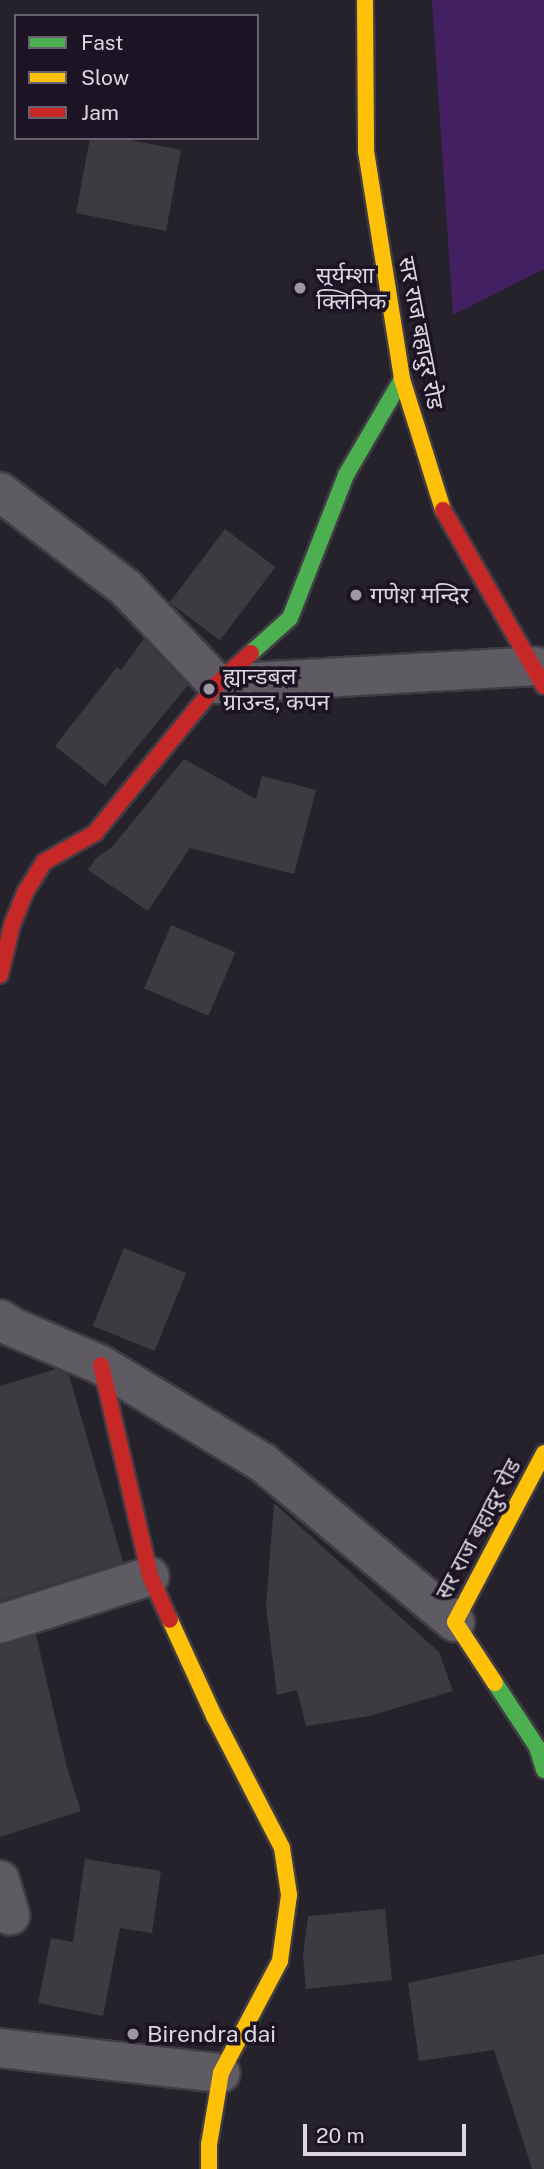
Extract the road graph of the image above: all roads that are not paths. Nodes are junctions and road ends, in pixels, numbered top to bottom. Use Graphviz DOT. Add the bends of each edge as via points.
graph roads {
  1 [pos="365,0"];
  2 [pos="402,379"];
  3 [pos="0,492"];
  4 [pos="540,676"];
  5 [pos="217,684"];
  6 [pos="0,975"];
  7 [pos="0,1319"];
  8 [pos="101,1365"];
  9 [pos="544,1453"];
  10 [pos="150,1576"];
  11 [pos="455,1622"];
  12 [pos="0,1624"];
  13 [pos="544,1770"];
  14 [pos="0,1880"];
  15 [pos="10,1916"];
  16 [pos="0,2048"];
  17 [pos="221,2073"];
  18 [pos="209,2169"];
  1 -- 2 [label="street, सर राज बहादुर रोड" via="366,151"];
  2 -- 4 [label="street, सर राज बहादुर रोड" via="438,500"];
  2 -- 5 [label="street" via="346,475 290,618"];
  3 -- 5 [label="street" via="126,588"];
  4 -- 5 [label="street"];
  5 -- 6 [label="street" via="112,816 95,833 44,862 12,925"];
  7 -- 8 [label="street"];
  8 -- 10 [label="street"];
  8 -- 11 [label="street" via="262,1462"];
  9 -- 11 [label="street, सर राज बहादुर रोड"];
  10 -- 12 [label="street"];
  10 -- 17 [label="street" via="214,1716 282,1848 289,1895 280,1961"];
  11 -- 13 [label="street, सर राज बहादुर रोड" via="537,1746"];
  14 -- 15 [label="street"];
  16 -- 17 [label="street"];
  17 -- 18 [label="street"];
}
